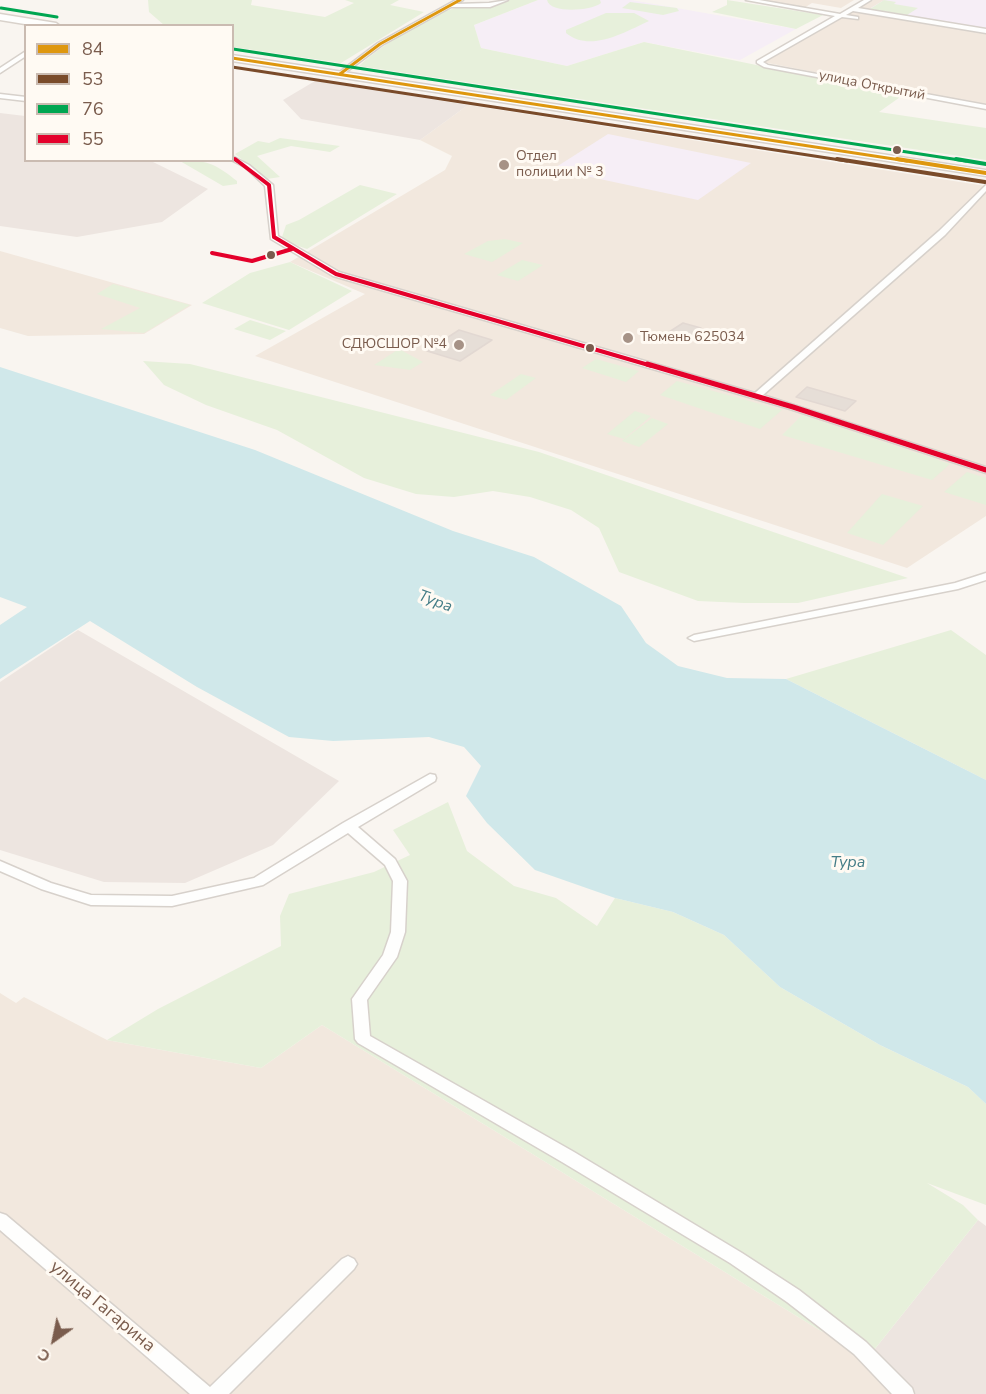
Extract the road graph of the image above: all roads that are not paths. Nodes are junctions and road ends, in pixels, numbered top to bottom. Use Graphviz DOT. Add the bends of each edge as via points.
graph roads {
  1 [pos="505,0"];
  2 [pos="749,0"];
  3 [pos="868,0"];
  4 [pos="457,2"];
  5 [pos="854,9"];
  6 [pos="842,15"];
  7 [pos="0,17"];
  8 [pos="856,18"];
  9 [pos="0,22"];
  10 [pos="44,24"];
  11 [pos="24,26"];
  12 [pos="986,31"];
  13 [pos="234,52"];
  14 [pos="24,54"];
  15 [pos="234,58"];
  16 [pos="0,71"];
  17 [pos="343,72"];
  18 [pos="0,96"];
  19 [pos="24,99"];
  20 [pos="986,107"];
  21 [pos="234,160"];
  22 [pos="986,167"];
  23 [pos="986,173"];
  24 [pos="986,187"];
  25 [pos="756,397"];
  26 [pos="986,470"];
  27 [pos="986,576"];
  28 [pos="694,638"];
  29 [pos="430,778"];
  30 [pos="348,826"];
  31 [pos="0,866"];
  32 [pos="0,1221"];
  33 [pos="348,1264"];
  34 [pos="204,1394"];
  35 [pos="216,1394"];
  36 [pos="905,1394"];
  1 -- 4 [label="street" via="490,5"];
  2 -- 6 [label="street"];
  3 -- 5 [label="street"];
  4 -- 17 [label="street" via="380,44"];
  5 -- 6 [label="street"];
  5 -- 12 [label="street"];
  6 -- 8 [label="street"];
  6 -- 20 [label="street, улица Открытий" via="759,62"];
  7 -- 10 [label="main road"];
  9 -- 11 [label="main road"];
  13 -- 17 [label="main road"];
  14 -- 16 [label="street"];
  15 -- 17 [label="main road"];
  17 -- 22 [label="main road"];
  17 -- 23 [label="main road"];
  18 -- 19 [label="street"];
  21 -- 25 [label="street" via="268,185 274,237 345,278"];
  24 -- 25 [label="street" via="895,277"];
  25 -- 26 [label="street"];
  27 -- 28 [label="street" via="958,586"];
  29 -- 30 [label="street"];
  30 -- 31 [label="street" via="258,882 172,901 92,900"];
  30 -- 36 [label="street" via="390,862 400,881 398,932 390,957 359,999 363,1039 736,1258 860,1348"];
  32 -- 34 [label="street, улица Гагарина"];
  33 -- 35 [label="street"];
}
